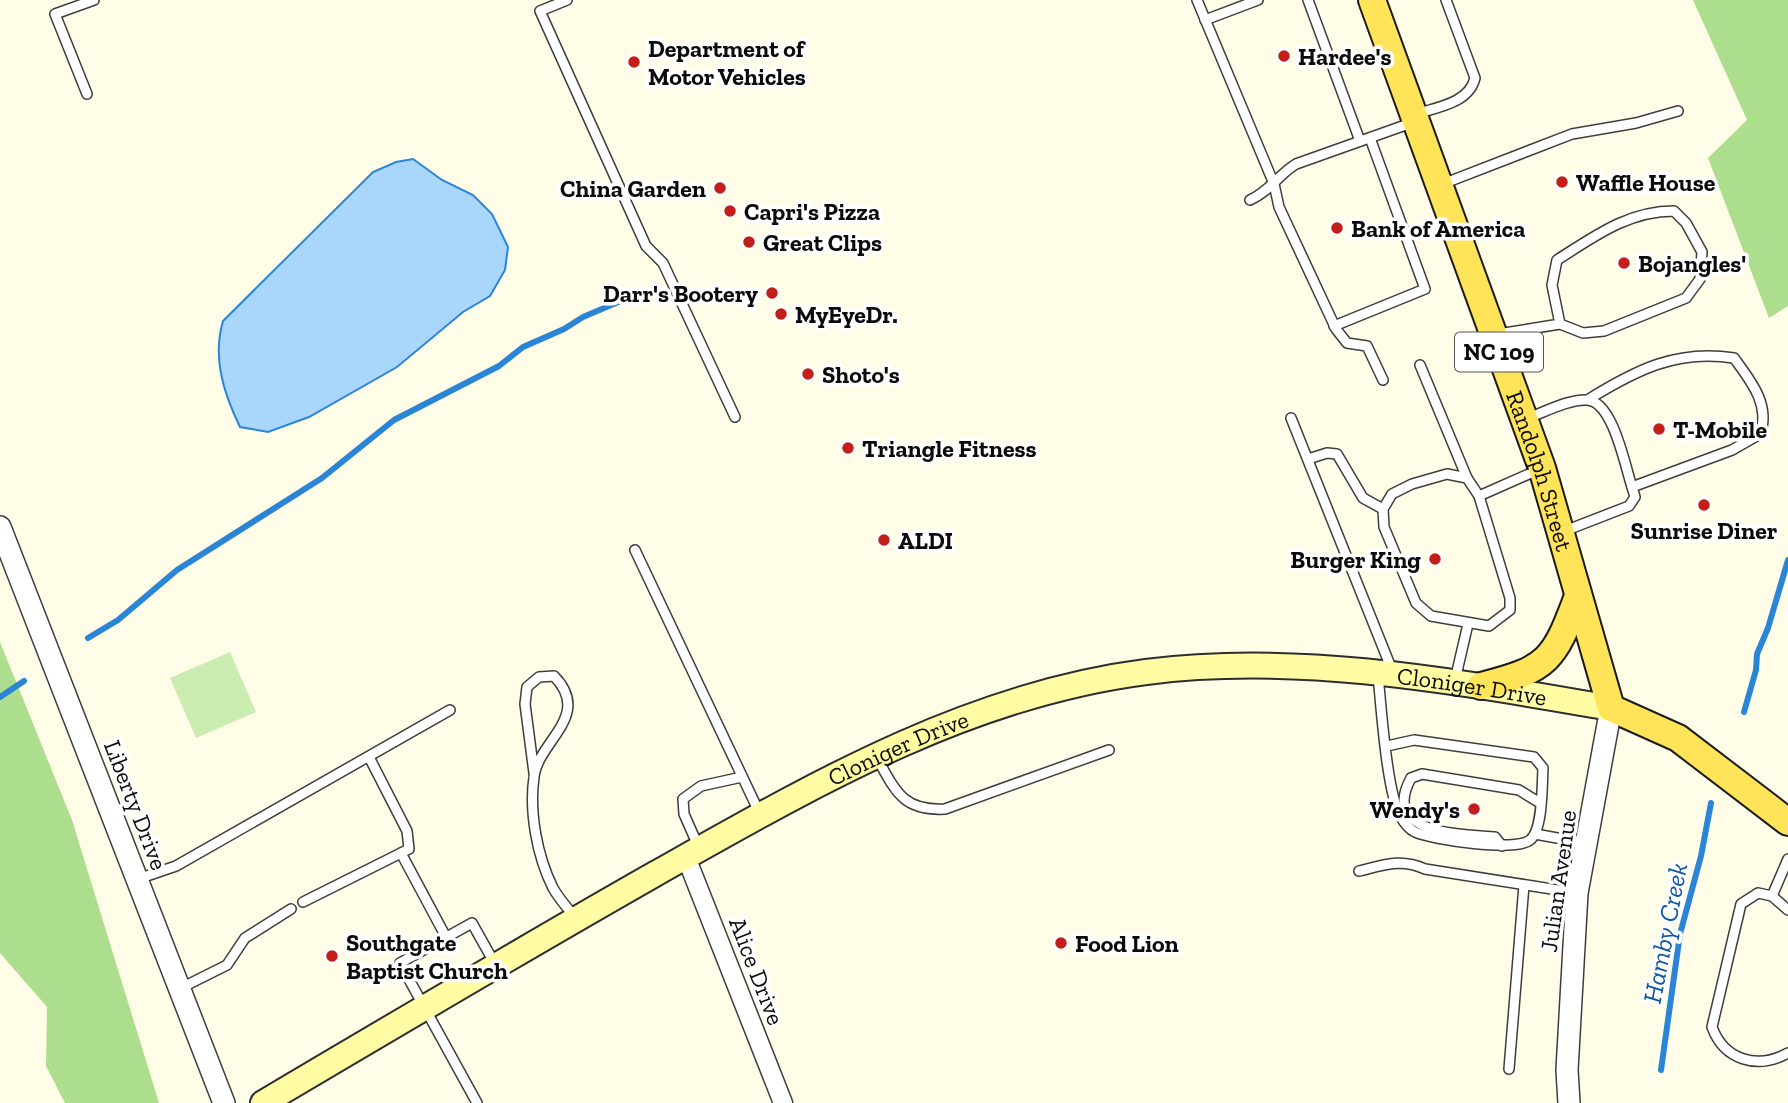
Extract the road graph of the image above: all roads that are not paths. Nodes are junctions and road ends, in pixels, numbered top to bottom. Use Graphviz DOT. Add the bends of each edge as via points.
graph roads {
  1 [pos="94,0"];
  2 [pos="567,0"];
  3 [pos="1197,0"];
  4 [pos="1258,0"];
  5 [pos="1308,0"];
  6 [pos="1372,0"];
  7 [pos="1446,0"];
  8 [pos="1205,20"];
  9 [pos="87,94"];
  10 [pos="1678,111"];
  11 [pos="1415,118"];
  12 [pos="1370,138"];
  13 [pos="1360,141"];
  14 [pos="1274,184"];
  15 [pos="1439,186"];
  16 [pos="1250,200"];
  17 [pos="1560,324"];
  18 [pos="1334,326"];
  19 [pos="1493,335"];
  20 [pos="1420,365"];
  21 [pos="1383,380"];
  22 [pos="1589,399"];
  23 [pos="735,417"];
  24 [pos="1292,418"];
  25 [pos="1524,419"];
  26 [pos="1308,459"];
  27 [pos="1542,468"];
  28 [pos="1467,478"];
  29 [pos="1632,487"];
  30 [pos="1479,496"];
  31 [pos="1383,509"];
  32 [pos="0,527"];
  33 [pos="1560,533"];
  34 [pos="635,550"];
  35 [pos="1578,596"];
  36 [pos="1468,624"];
  37 [pos="1386,674"];
  38 [pos="1455,682"];
  39 [pos="1481,686"];
  40 [pos="1611,708"];
  41 [pos="450,710"];
  42 [pos="1387,746"];
  43 [pos="1109,750"];
  44 [pos="876,755"];
  45 [pos="369,757"];
  46 [pos="534,774"];
  47 [pos="742,776"];
  48 [pos="1540,803"];
  49 [pos="761,816"];
  50 [pos="1788,822"];
  51 [pos="1535,834"];
  52 [pos="1588,844"];
  53 [pos="1502,846"];
  54 [pos="401,853"];
  55 [pos="693,853"];
  56 [pos="1788,859"];
  57 [pos="1359,871"];
  58 [pos="137,879"];
  59 [pos="1524,885"];
  60 [pos="1577,893"];
  61 [pos="1772,896"];
  62 [pos="303,902"];
  63 [pos="291,909"];
  64 [pos="1788,910"];
  65 [pos="576,919"];
  66 [pos="446,937"];
  67 [pos="496,965"];
  68 [pos="179,989"];
  69 [pos="425,1007"];
  70 [pos="1788,1053"];
  71 [pos="1509,1069"];
  72 [pos="223,1103"];
  73 [pos="263,1103"];
  74 [pos="477,1103"];
  75 [pos="783,1103"];
  76 [pos="1569,1103"];
  1 -- 9 [label="lane" via="55,14"];
  2 -- 23 [label="lane" via="540,11 646,246 663,263"];
  3 -- 8 [label="lane"];
  4 -- 8 [label="lane"];
  5 -- 13 [label="lane"];
  6 -- 11 [label="main road, Randolph Street / NC 109"];
  7 -- 11 [label="lane" via="1475,78 1473,86 1457,100"];
  8 -- 14 [label="lane"];
  10 -- 15 [label="lane" via="1572,134"];
  11 -- 12 [label="lane"];
  11 -- 15 [label="main road, Randolph Street / NC 109"];
  12 -- 13 [label="lane"];
  12 -- 18 [label="lane" via="1425,289"];
  13 -- 14 [label="lane" via="1296,164"];
  14 -- 16 [label="lane"];
  14 -- 18 [label="lane" via="1279,207"];
  15 -- 19 [label="main road, Randolph Street / NC 109"];
  17 -- 17 [label="lane" via="1583,333 1604,331 1686,298 1700,279 1702,251 1686,223 1674,211 1651,211 1614,223 1557,260 1552,285"];
  17 -- 19 [label="lane"];
  18 -- 21 [label="lane" via="1347,343 1367,346"];
  19 -- 25 [label="main road, Randolph Street / NC 109"];
  20 -- 28 [label="lane"];
  22 -- 25 [label="lane"];
  22 -- 29 [label="lane" via="1605,408"];
  22 -- 29 [label="lane" via="1633,372 1703,353 1734,358 1757,390 1764,424 1760,434 1732,450"];
  24 -- 26 [label="lane"];
  25 -- 27 [label="main road, Randolph Street / NC 109"];
  26 -- 31 [label="lane" via="1337,454 1363,498"];
  26 -- 37 [label="lane"];
  27 -- 30 [label="lane"];
  27 -- 33 [label="main road, Randolph Street / NC 109"];
  28 -- 30 [label="lane"];
  28 -- 31 [label="lane" via="1447,474 1412,484 1392,494"];
  29 -- 33 [label="lane" via="1635,496 1629,506"];
  30 -- 36 [label="lane" via="1510,610 1489,626"];
  31 -- 36 [label="lane" via="1384,527 1416,603 1431,616"];
  32 -- 58 [label="street, Liberty Drive"];
  33 -- 35 [label="main road, Randolph Street / NC 109"];
  34 -- 47 [label="lane"];
  35 -- 39 [label="main road" via="1560,645 1549,659 1512,678"];
  35 -- 40 [label="main road, Randolph Street / NC 109"];
  36 -- 38 [label="lane"];
  37 -- 38 [label="main road, Cloniger Drive"];
  37 -- 42 [label="lane"];
  37 -- 44 [label="main road, Cloniger Drive" via="1286,664 1146,672 1009,702"];
  38 -- 39 [label="main road, Cloniger Drive"];
  39 -- 40 [label="main road, Cloniger Drive"];
  40 -- 50 [label="main road" via="1678,738"];
  40 -- 52 [label="street, Julian Avenue"];
  41 -- 45 [label="lane"];
  42 -- 48 [label="lane" via="1414,740 1534,757 1543,768"];
  42 -- 53 [label="lane" via="1399,816 1412,831"];
  43 -- 44 [label="lane" via="946,809 928,810 911,806 894,788"];
  44 -- 49 [label="main road, Cloniger Drive"];
  45 -- 54 [label="lane" via="407,831 409,849"];
  45 -- 58 [label="lane" via="176,866"];
  46 -- 46 [label="lane" via="527,687 539,677 554,677 563,685 568,701 565,720"];
  46 -- 65 [label="lane" via="532,803 543,861 553,889"];
  47 -- 49 [label="lane"];
  47 -- 55 [label="lane" via="701,786 683,799"];
  48 -- 51 [label="lane"];
  48 -- 53 [label="lane" via="1519,790 1422,774 1411,778 1404,804 1417,824 1443,832 1494,837"];
  49 -- 55 [label="main road, Cloniger Drive"];
  51 -- 52 [label="lane"];
  51 -- 53 [label="lane" via="1529,842"];
  52 -- 60 [label="street, Julian Avenue"];
  54 -- 62 [label="lane"];
  54 -- 66 [label="lane"];
  55 -- 65 [label="main road, Cloniger Drive"];
  55 -- 75 [label="street, Alice Drive"];
  56 -- 61 [label="lane"];
  57 -- 59 [label="lane" via="1410,862 1425,869"];
  58 -- 68 [label="street, Liberty Drive"];
  59 -- 60 [label="lane"];
  59 -- 71 [label="lane"];
  60 -- 76 [label="street, Julian Avenue"];
  61 -- 64 [label="lane"];
  61 -- 70 [label="lane" via="1758,893 1748,897 1737,911 1712,1027 1729,1054 1763,1062"];
  63 -- 68 [label="lane" via="245,938 227,965"];
  65 -- 67 [label="main road, Cloniger Drive"];
  66 -- 67 [label="lane" via="472,923"];
  66 -- 69 [label="lane" via="400,963"];
  67 -- 69 [label="main road, Cloniger Drive"];
  68 -- 72 [label="street, Liberty Drive"];
  69 -- 73 [label="main road, Cloniger Drive"];
  69 -- 74 [label="lane"];
}
